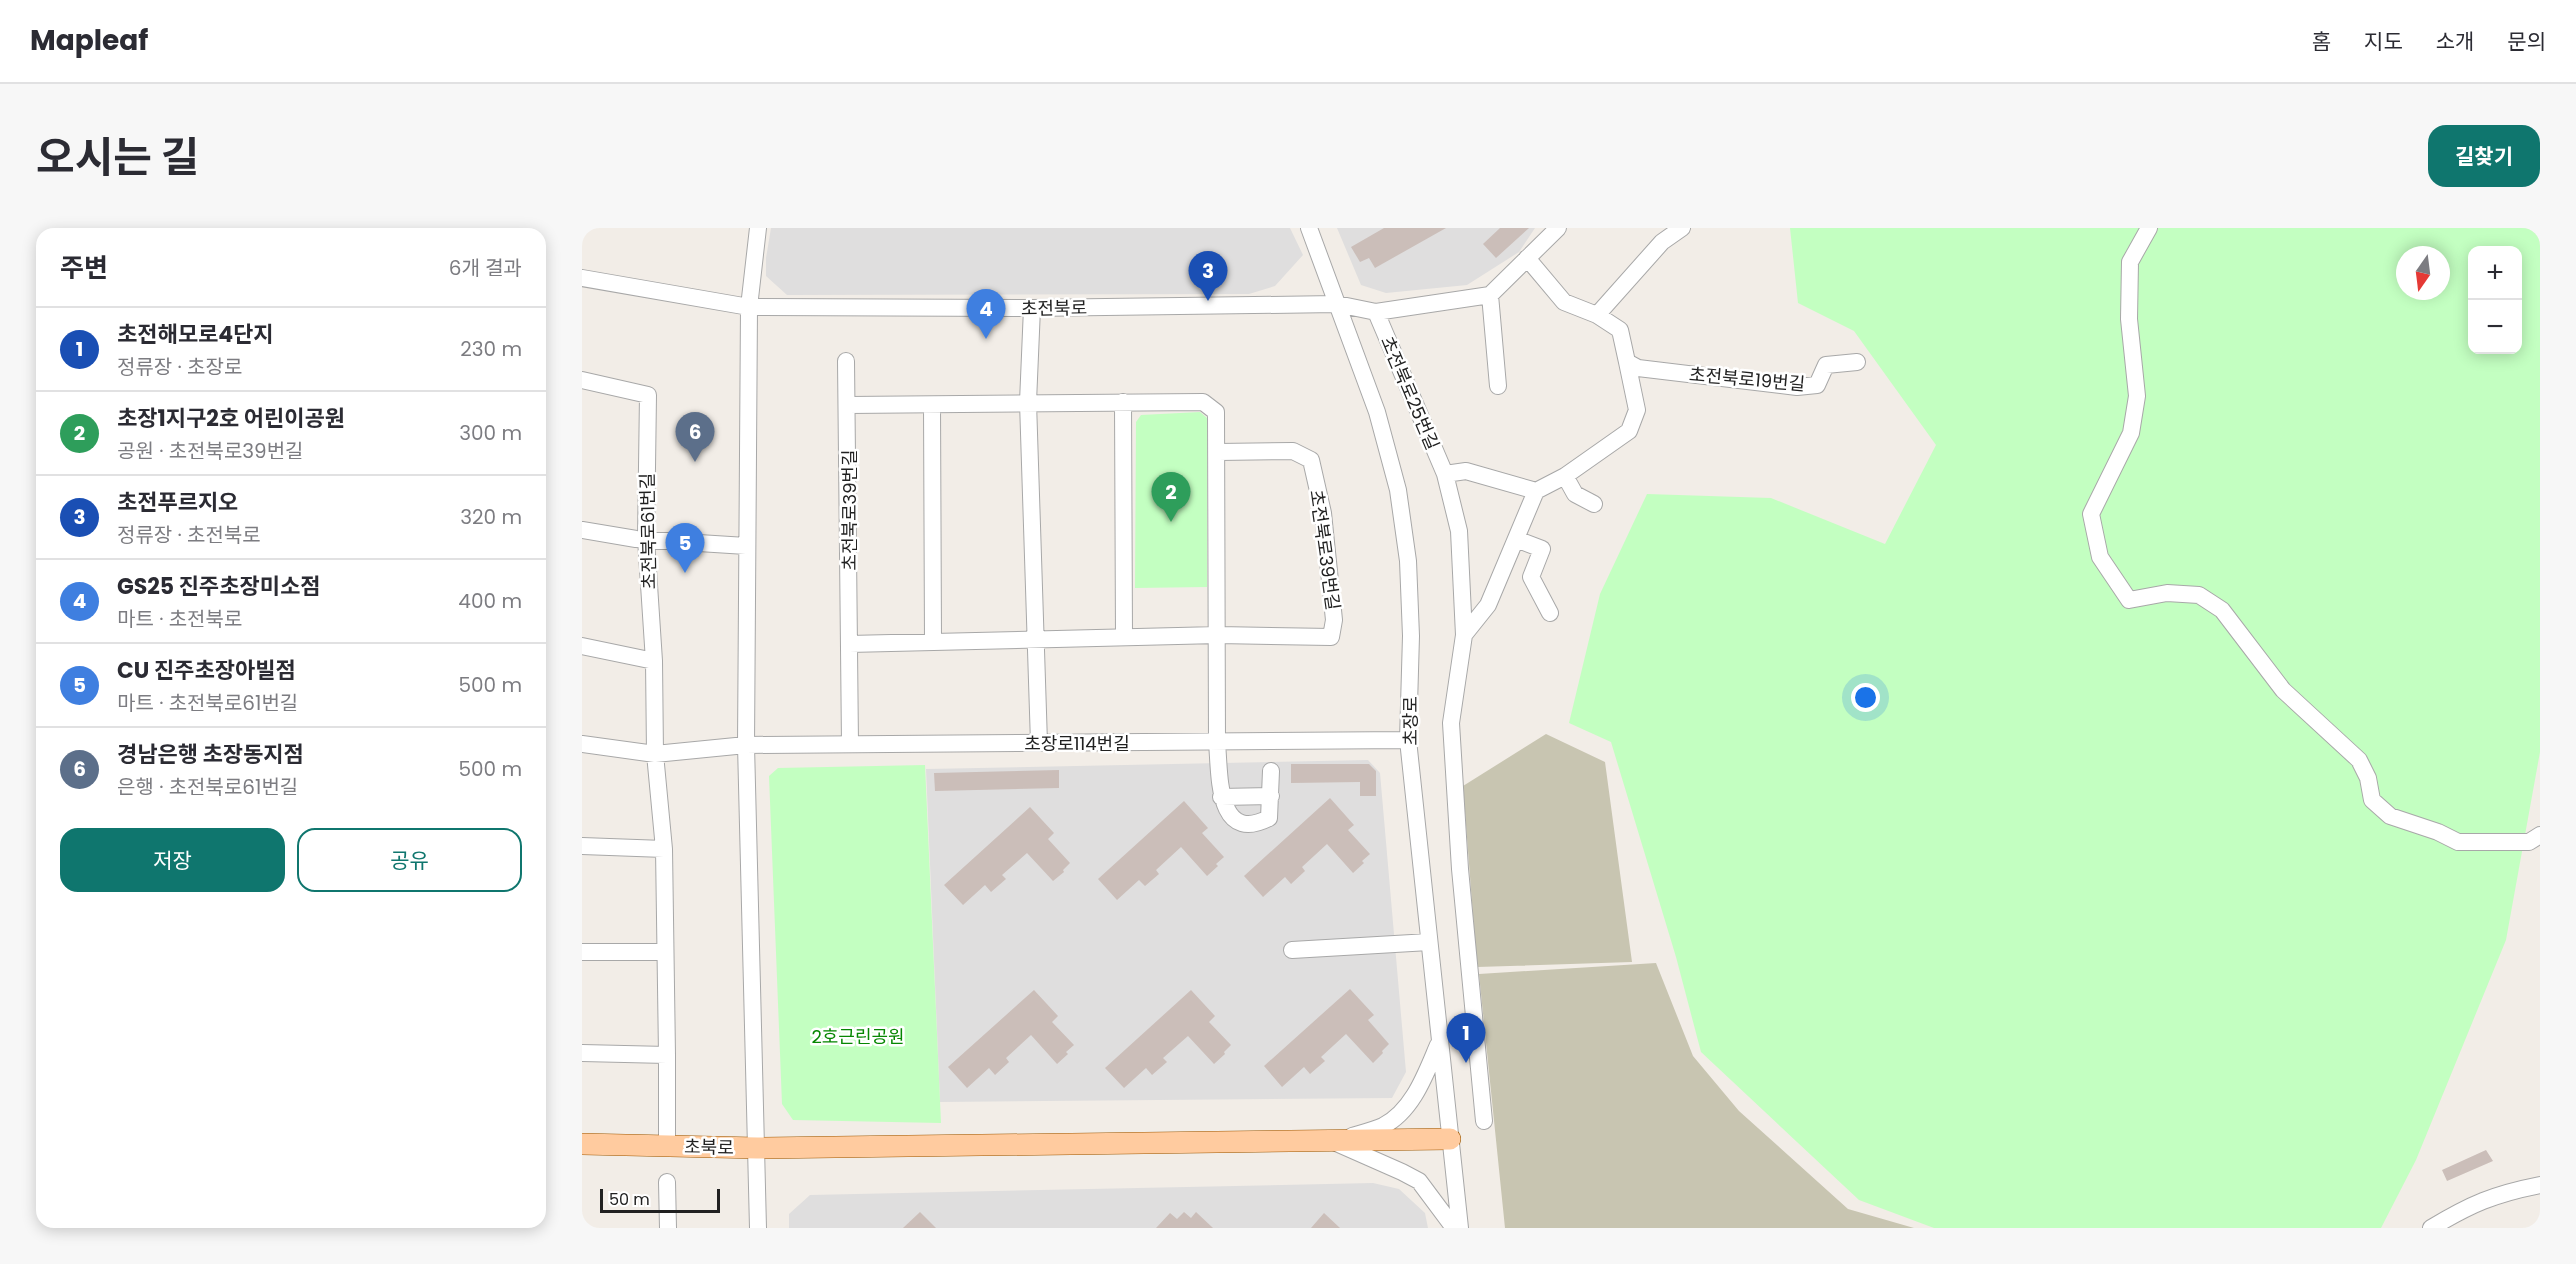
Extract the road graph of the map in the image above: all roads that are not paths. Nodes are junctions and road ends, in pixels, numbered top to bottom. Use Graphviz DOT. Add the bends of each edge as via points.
graph roads {
  1 [pos="758,228"];
  2 [pos="1309,228"];
  3 [pos="1558,228"];
  4 [pos="1682,228"];
  5 [pos="2149,228"];
  6 [pos="1660,235"];
  7 [pos="1527,258"];
  8 [pos="582,278"];
  9 [pos="1490,295"];
  10 [pos="1338,304"];
  11 [pos="749,307"];
  12 [pos="1032,308"];
  13 [pos="1376,312"];
  14 [pos="1597,315"];
  15 [pos="846,361"];
  16 [pos="1627,362"];
  17 [pos="1857,362"];
  18 [pos="582,380"];
  19 [pos="1498,386"];
  20 [pos="1028,402"];
  21 [pos="1123,402"];
  22 [pos="848,405"];
  23 [pos="932,405"];
  24 [pos="1218,452"];
  25 [pos="1445,474"];
  26 [pos="1565,476"];
  27 [pos="1536,491"];
  28 [pos="1594,504"];
  29 [pos="582,530"];
  30 [pos="646,539"];
  31 [pos="1516,539"];
  32 [pos="746,546"];
  33 [pos="1550,613"];
  34 [pos="1464,634"];
  35 [pos="1218,635"];
  36 [pos="1037,638"];
  37 [pos="1124,638"];
  38 [pos="933,640"];
  39 [pos="849,644"];
  40 [pos="582,646"];
  41 [pos="654,661"];
  42 [pos="1408,740"];
  43 [pos="1039,743"];
  44 [pos="1217,743"];
  45 [pos="582,744"];
  46 [pos="850,744"];
  47 [pos="746,745"];
  48 [pos="655,754"];
  49 [pos="1271,771"];
  50 [pos="1271,796"];
  51 [pos="1221,797"];
  52 [pos="2540,835"];
  53 [pos="582,846"];
  54 [pos="664,849"];
  55 [pos="1429,942"];
  56 [pos="1292,951"];
  57 [pos="582,952"];
  58 [pos="665,952"];
  59 [pos="1439,1044"];
  60 [pos="582,1053"];
  61 [pos="667,1055"];
  62 [pos="1484,1121"];
  63 [pos="1450,1139"];
  64 [pos="1333,1142"];
  65 [pos="582,1144"];
  66 [pos="667,1146"];
  67 [pos="757,1148"];
  68 [pos="667,1182"];
  69 [pos="2540,1185"];
  70 [pos="668,1228"];
  71 [pos="758,1228"];
  72 [pos="1454,1228"];
  73 [pos="1460,1228"];
  74 [pos="2431,1228"];
  1 -- 11 [label="street"];
  2 -- 10 [label="street, 초장로"];
  3 -- 7 [label="street"];
  4 -- 6 [label="street"];
  5 -- 52 [label="street" via="2130,262 2129,319 2137,396 2131,433 2091,514 2100,557 2129,600 2167,593 2199,595 2223,610 2283,690 2358,760 2368,778 2372,800 2390,816 2458,842 2529,842"];
  6 -- 14 [label="street"];
  7 -- 9 [label="street"];
  7 -- 14 [label="street" via="1564,302"];
  8 -- 11 [label="street, 초전북로"];
  9 -- 13 [label="street, 초전북로"];
  9 -- 19 [label="street"];
  10 -- 12 [label="street, 초전북로"];
  10 -- 13 [label="street, 초전북로"];
  10 -- 42 [label="street, 초장로" via="1377,412 1398,490 1408,561 1411,636"];
  11 -- 12 [label="street, 초전북로"];
  11 -- 32 [label="street"];
  12 -- 20 [label="street"];
  13 -- 25 [label="street, 초전북로25번길"];
  14 -- 16 [label="street" via="1620,330"];
  15 -- 22 [label="street, 초전북로39번길"];
  16 -- 17 [label="street, 초전북로19번길" via="1638,368 1797,387 1817,385 1826,365"];
  16 -- 26 [label="street" via="1637,410 1629,431"];
  18 -- 30 [label="street, 초전북로61번길" via="648,394"];
  20 -- 21 [label="street"];
  20 -- 23 [label="street"];
  20 -- 36 [label="street"];
  21 -- 24 [label="street" via="1203,402 1216,412"];
  21 -- 37 [label="street"];
  22 -- 23 [label="street"];
  22 -- 39 [label="street, 초전북로39번길"];
  23 -- 38 [label="street"];
  24 -- 35 [label="street"];
  24 -- 35 [label="street, 초전북로39번길" via="1293,451 1311,460 1323,513 1334,620 1331,637"];
  25 -- 27 [label="street" via="1466,471"];
  25 -- 34 [label="street, 초전북로25번길" via="1459,531"];
  26 -- 27 [label="street"];
  26 -- 28 [label="street" via="1575,494"];
  27 -- 31 [label="street"];
  29 -- 30 [label="street"];
  30 -- 32 [label="street"];
  30 -- 41 [label="street, 초전북로61번길"];
  31 -- 33 [label="street" via="1542,549 1531,577"];
  31 -- 34 [label="street" via="1488,605"];
  32 -- 47 [label="street"];
  34 -- 62 [label="street, 초전북로25번길" via="1451,723 1460,869"];
  35 -- 37 [label="street, 초전북로39번길"];
  35 -- 44 [label="street"];
  36 -- 37 [label="street, 초전북로39번길"];
  36 -- 38 [label="street, 초전북로39번길"];
  36 -- 43 [label="street"];
  38 -- 39 [label="street, 초전북로39번길"];
  39 -- 46 [label="street"];
  40 -- 41 [label="street"];
  41 -- 48 [label="street, 초전북로61번길"];
  42 -- 44 [label="street, 초장로114번길"];
  42 -- 55 [label="street, 초장로"];
  43 -- 44 [label="street, 초장로114번길"];
  43 -- 46 [label="street, 초장로114번길"];
  44 -- 51 [label="street"];
  45 -- 48 [label="street"];
  46 -- 47 [label="street, 초장로114번길"];
  47 -- 48 [label="street"];
  47 -- 67 [label="street"];
  48 -- 54 [label="street, 초전북로61번길"];
  49 -- 50 [label="street"];
  50 -- 51 [label="street"];
  50 -- 51 [label="street" via="1269,818 1259,822 1240,822 1224,807"];
  53 -- 54 [label="street"];
  54 -- 58 [label="street"];
  55 -- 56 [label="street"];
  55 -- 59 [label="street, 초장로"];
  57 -- 58 [label="street"];
  58 -- 61 [label="street"];
  59 -- 63 [label="street, 초장로"];
  59 -- 64 [label="street" via="1417,1091 1402,1110 1385,1125"];
  60 -- 61 [label="street"];
  61 -- 66 [label="street"];
  63 -- 64 [label="main road"];
  63 -- 73 [label="street, 초장로"];
  64 -- 67 [label="main road"];
  64 -- 72 [label="street" via="1419,1181"];
  65 -- 66 [label="main road, 초북로"];
  66 -- 67 [label="main road, 초북로"];
  67 -- 71 [label="street, 초북로"];
  68 -- 70 [label="street"];
  69 -- 74 [label="street" via="2503,1192 2463,1208"];
}
